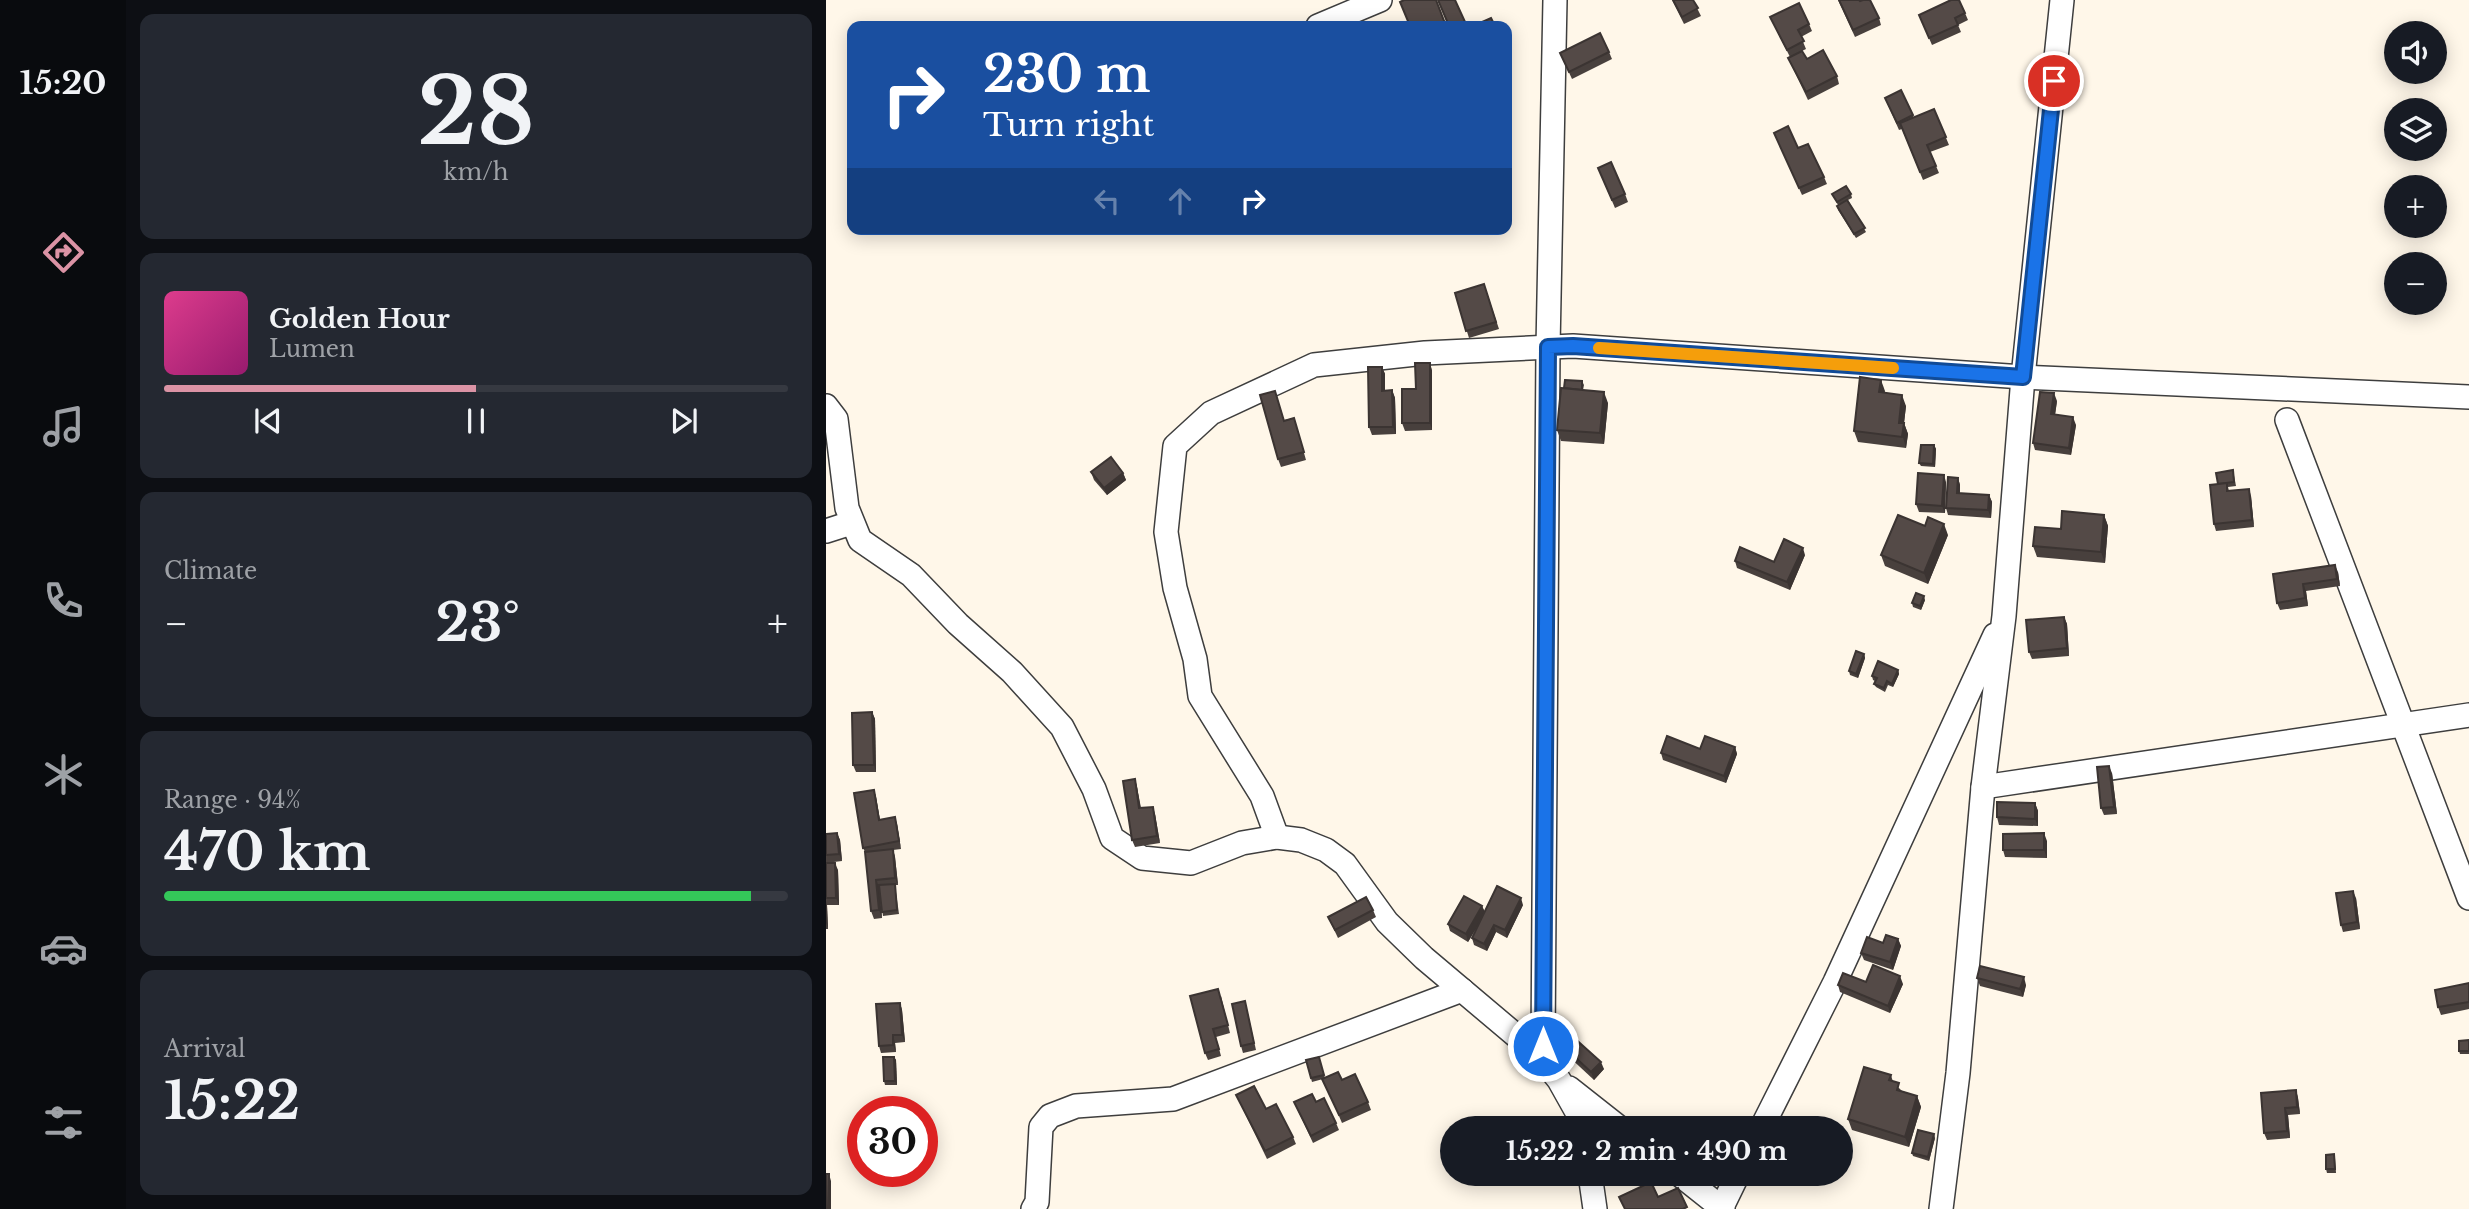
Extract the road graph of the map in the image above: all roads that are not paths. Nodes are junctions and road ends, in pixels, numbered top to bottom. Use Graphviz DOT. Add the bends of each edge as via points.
graph roads {
  1 [pos="1380,0"];
  2 [pos="1555,0"];
  3 [pos="2062,0"];
  4 [pos="1330,21"];
  5 [pos="1548,347"];
  6 [pos="2023,377"];
  7 [pos="2469,397"];
  8 [pos="826,406"];
  9 [pos="2287,420"];
  10 [pos="851,523"];
  11 [pos="826,531"];
  12 [pos="2004,616"];
  13 [pos="2469,715"];
  14 [pos="2404,724"];
  15 [pos="1983,787"];
  16 [pos="1277,837"];
  17 [pos="2469,898"];
  18 [pos="1462,990"];
  19 [pos="1543,1046"];
  20 [pos="1559,1080"];
  21 [pos="1579,1116"];
  22 [pos="1605,1116"];
  23 [pos="1768,1116"];
  24 [pos="1592,1186"];
  25 [pos="1694,1186"];
  26 [pos="1733,1186"];
  27 [pos="1034,1209"];
  28 [pos="1595,1209"];
  29 [pos="1722,1209"];
  30 [pos="1941,1209"];
  1 -- 4 [label="street"];
  2 -- 5 [label="street"];
  3 -- 6 [label="street"];
  5 -- 6 [label="street"];
  5 -- 16 [label="street" via="1314,365 1211,413 1175,446 1166,532 1200,696 1262,796"];
  5 -- 19 [label="street"];
  6 -- 7 [label="street"];
  6 -- 12 [label="street"];
  8 -- 10 [label="street" via="836,419"];
  9 -- 14 [label="street"];
  10 -- 11 [label="street"];
  10 -- 16 [label="street" via="860,540 911,575 1062,727 1094,789 1112,838 1142,858 1191,863 1242,843"];
  12 -- 15 [label="street"];
  12 -- 23 [label="street" via="1835,982"];
  13 -- 14 [label="street"];
  14 -- 15 [label="street"];
  14 -- 17 [label="street"];
  15 -- 30 [label="street"];
  16 -- 18 [label="street" via="1301,840 1345,864 1387,922"];
  18 -- 20 [label="street" via="1519,1036"];
  18 -- 27 [label="street" via="1173,1099 1076,1106 1051,1116 1041,1127"];
  20 -- 21 [label="street"];
  20 -- 22 [label="street"];
  24 -- 28 [label="street"];
  25 -- 29 [label="street"];
  26 -- 29 [label="street"];
}
